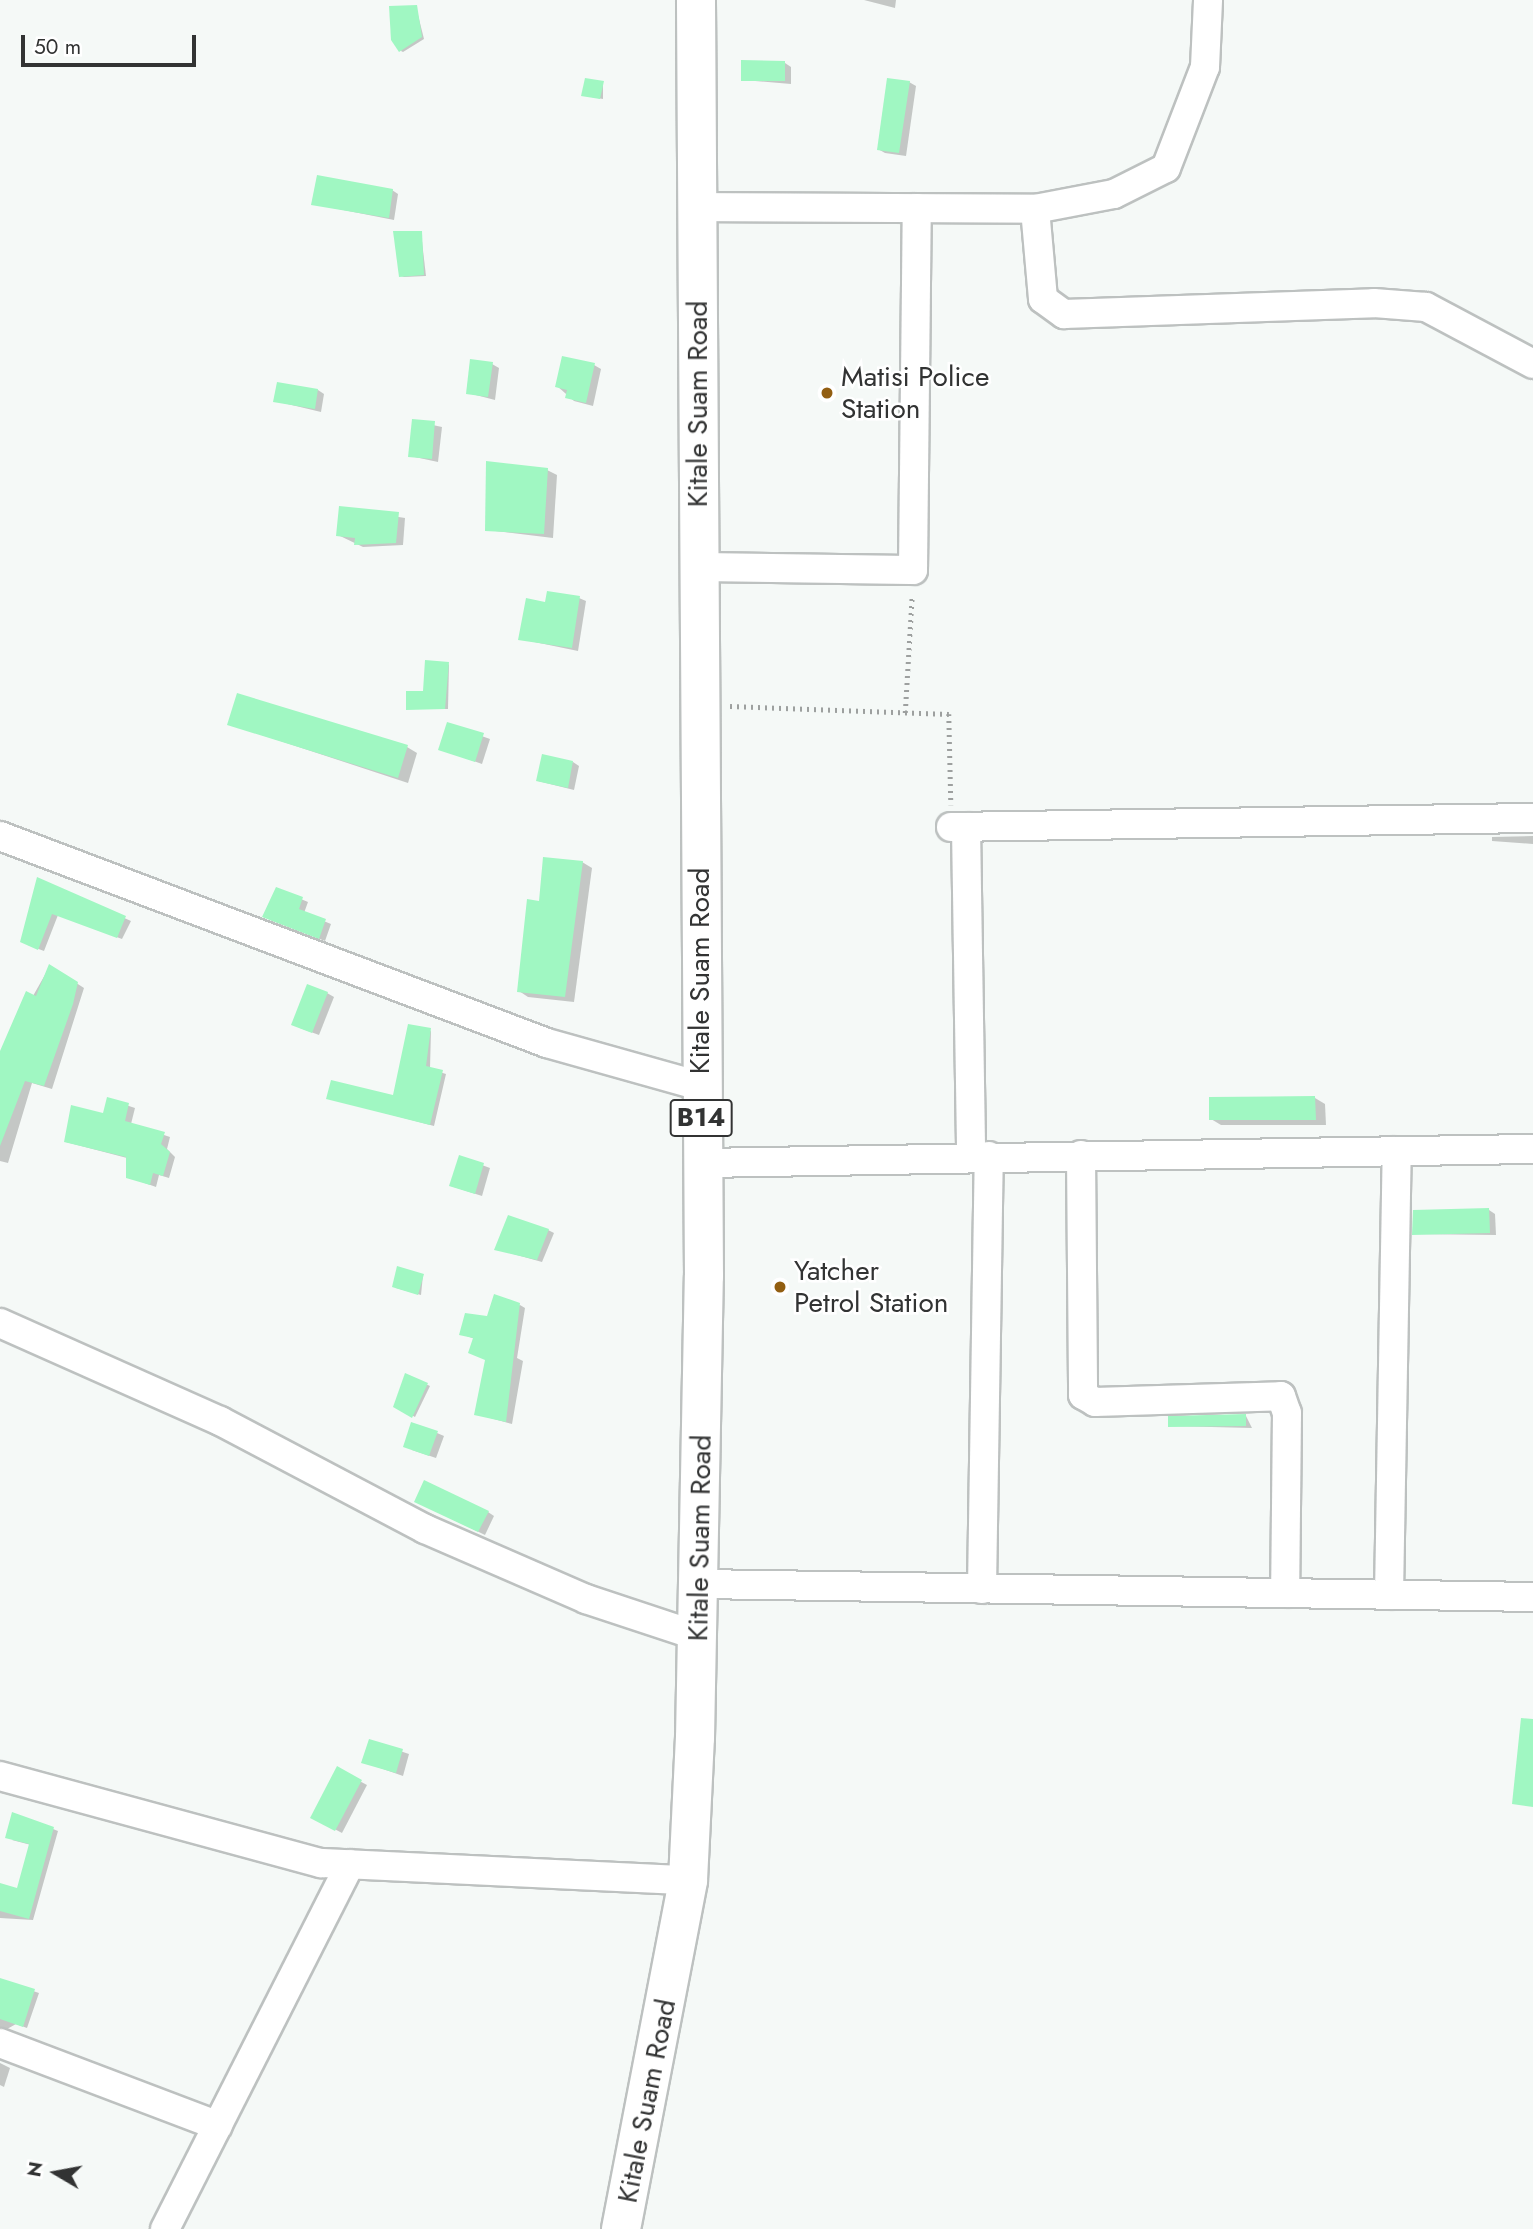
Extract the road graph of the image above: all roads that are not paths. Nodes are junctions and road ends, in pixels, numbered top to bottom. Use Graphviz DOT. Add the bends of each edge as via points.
graph roads {
  1 [pos="696,0"];
  2 [pos="1208,0"];
  3 [pos="698,207"];
  4 [pos="917,208"];
  5 [pos="1035,209"];
  6 [pos="1533,364"];
  7 [pos="699,568"];
  8 [pos="1533,818"];
  9 [pos="0,836"];
  10 [pos="700,1086"];
  11 [pos="1533,1149"];
  12 [pos="1398,1151"];
  13 [pos="1081,1155"];
  14 [pos="980,1156"];
  15 [pos="702,1163"];
  16 [pos="0,1323"];
  17 [pos="699,1584"];
  18 [pos="982,1589"];
  19 [pos="1285,1593"];
  20 [pos="1389,1595"];
  21 [pos="1533,1597"];
  22 [pos="698,1636"];
  23 [pos="0,1776"];
  24 [pos="350,1864"];
  25 [pos="688,1880"];
  26 [pos="0,2043"];
  27 [pos="218,2126"];
  28 [pos="165,2229"];
  29 [pos="621,2229"];
  1 -- 3 [label="highway, Kitale Suam Road / B14"];
  2 -- 5 [label="street" via="1205,67 1166,168 1114,194"];
  3 -- 4 [label="street"];
  3 -- 7 [label="highway, Kitale Suam Road / B14"];
  4 -- 5 [label="street"];
  4 -- 7 [label="street" via="914,570"];
  5 -- 6 [label="street" via="1044,299 1064,314 1374,303 1426,307"];
  7 -- 10 [label="highway, Kitale Suam Road / B14"];
  8 -- 14 [label="street" via="959,827"];
  9 -- 10 [label="street" via="547,1044"];
  10 -- 15 [label="highway, Kitale Suam Road / B14"];
  11 -- 12 [label="street"];
  12 -- 13 [label="street"];
  12 -- 20 [label="street"];
  13 -- 14 [label="street"];
  13 -- 19 [label="street" via="1083,1395 1095,1402 1281,1396 1287,1413"];
  14 -- 15 [label="street"];
  14 -- 18 [label="street"];
  15 -- 17 [label="highway, Kitale Suam Road / B14"];
  16 -- 22 [label="street" via="220,1421 425,1529 586,1599"];
  17 -- 18 [label="street"];
  17 -- 22 [label="highway, Kitale Suam Road / B14"];
  18 -- 19 [label="street"];
  19 -- 20 [label="street"];
  20 -- 21 [label="street"];
  22 -- 25 [label="highway, Kitale Suam Road / B14"];
  23 -- 24 [label="street" via="286,1854"];
  24 -- 25 [label="street"];
  24 -- 27 [label="street"];
  25 -- 29 [label="highway, Kitale Suam Road / B14"];
  26 -- 27 [label="street"];
  27 -- 28 [label="street"];
}
